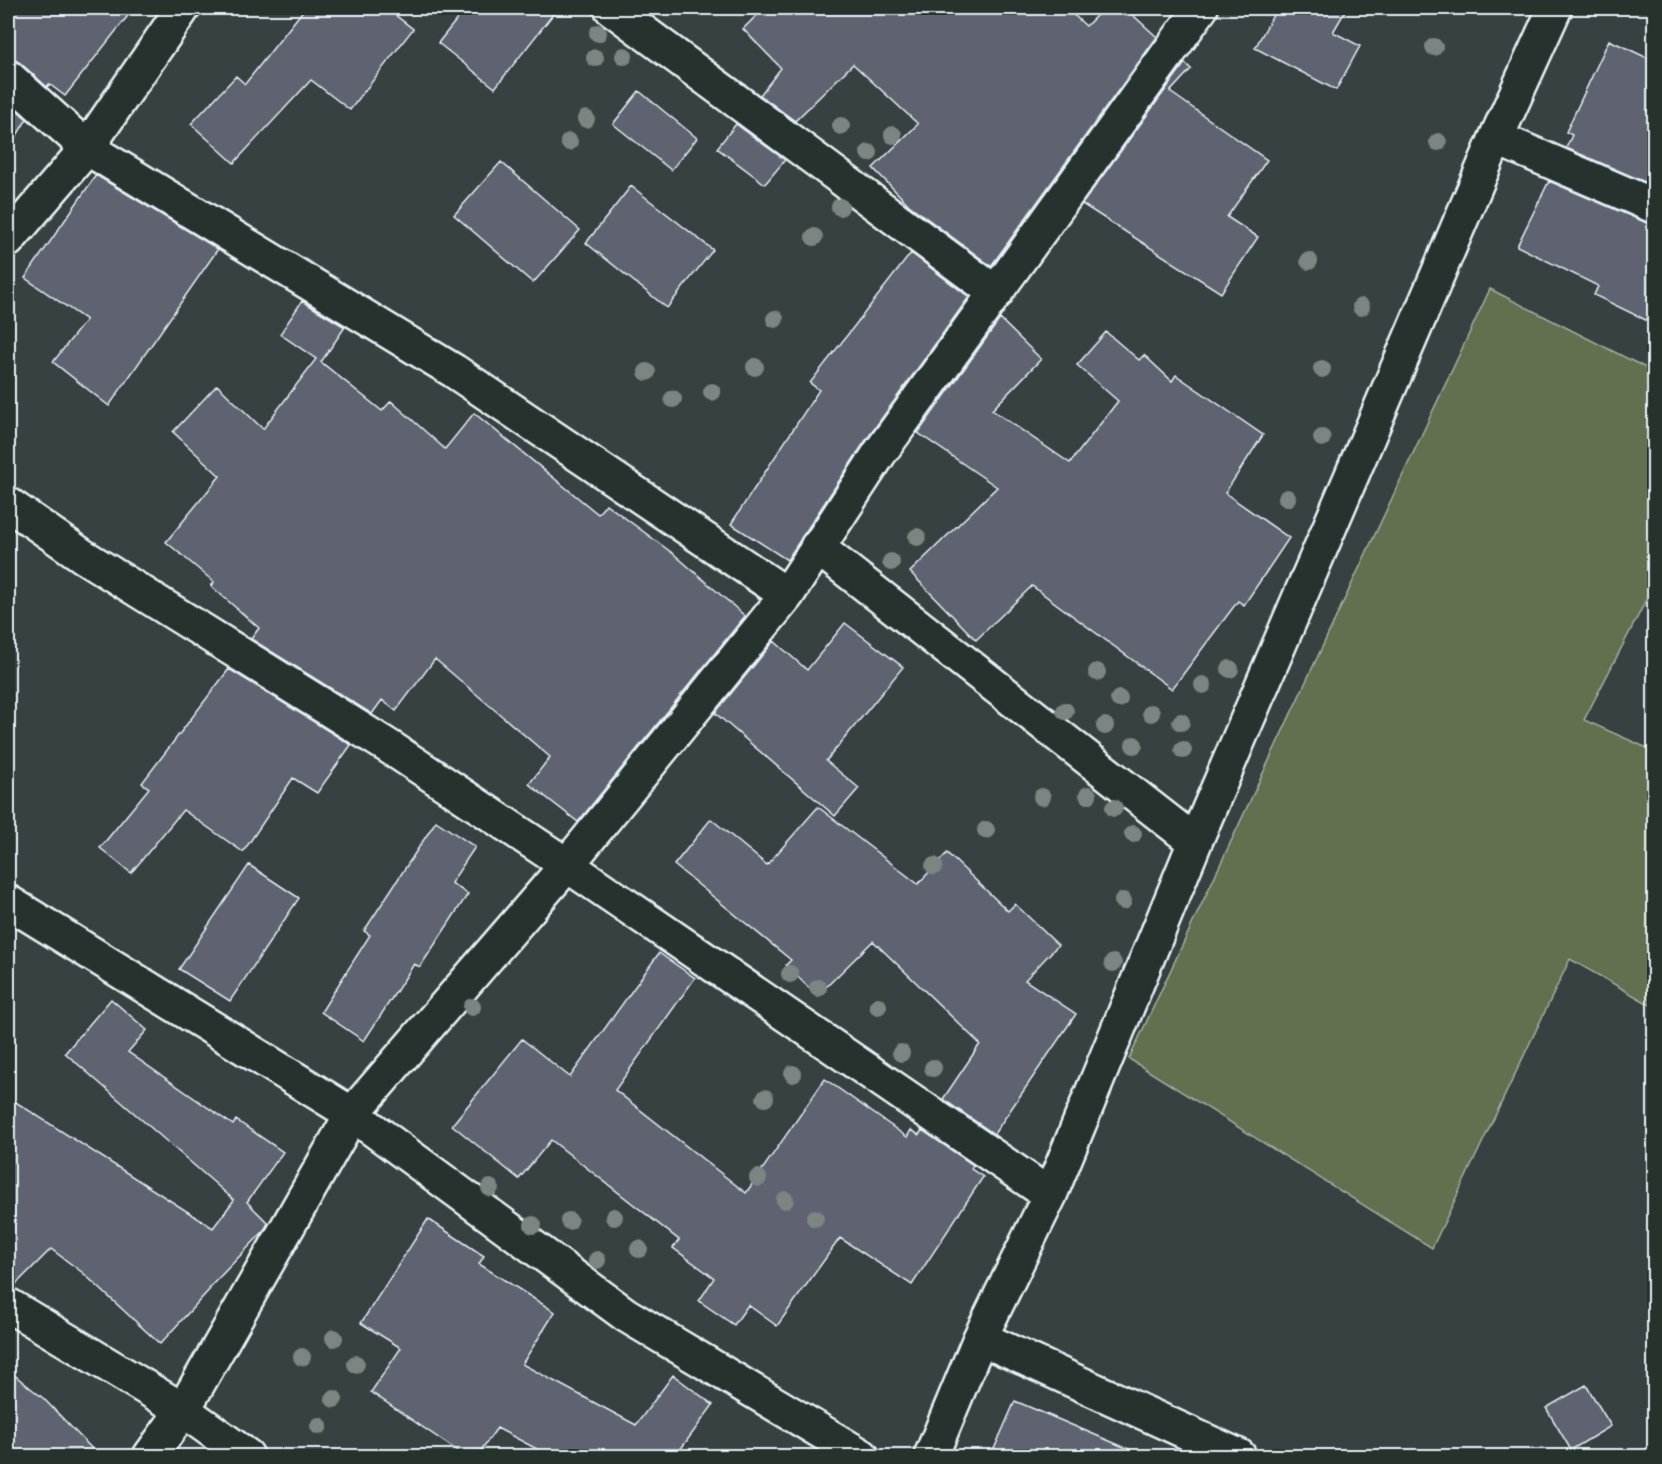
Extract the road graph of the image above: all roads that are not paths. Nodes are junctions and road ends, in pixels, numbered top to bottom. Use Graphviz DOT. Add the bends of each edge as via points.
graph roads {
  1 [pos="183,8"];
  2 [pos="611,8"];
  3 [pos="1555,8"];
  4 [pos="1193,10"];
  5 [pos="8,77"];
  6 [pos="1496,138"];
  7 [pos="87,148"];
  8 [pos="1654,206"];
  9 [pos="8,240"];
  10 [pos="996,293"];
  11 [pos="8,504"];
  12 [pos="817,548"];
  13 [pos="787,594"];
  14 [pos="1195,842"];
  15 [pos="567,865"];
  16 [pos="8,902"];
  17 [pos="352,1114"];
  18 [pos="1050,1195"];
  19 [pos="8,1305"];
  20 [pos="980,1338"];
  21 [pos="183,1410"];
  22 [pos="150,1456"];
  23 [pos="247,1456"];
  24 [pos="862,1456"];
  25 [pos="931,1456"];
  26 [pos="1239,1456"];
  1 -- 7 [label="street"];
  2 -- 10 [label="street"];
  3 -- 6 [label="street"];
  4 -- 10 [label="street"];
  5 -- 7 [label="street"];
  6 -- 8 [label="street"];
  6 -- 14 [label="street"];
  7 -- 9 [label="street"];
  7 -- 13 [label="street" via="454,371"];
  10 -- 12 [label="street" via="879,454"];
  11 -- 15 [label="street"];
  12 -- 13 [label="street"];
  12 -- 14 [label="street"];
  13 -- 15 [label="street"];
  14 -- 18 [label="street"];
  15 -- 17 [label="street"];
  15 -- 18 [label="street"];
  16 -- 17 [label="street"];
  17 -- 21 [label="street"];
  17 -- 24 [label="street" via="626,1315"];
  18 -- 20 [label="street"];
  19 -- 21 [label="street"];
  20 -- 25 [label="street"];
  20 -- 26 [label="street"];
  21 -- 22 [label="street"];
  21 -- 23 [label="street"];
}
